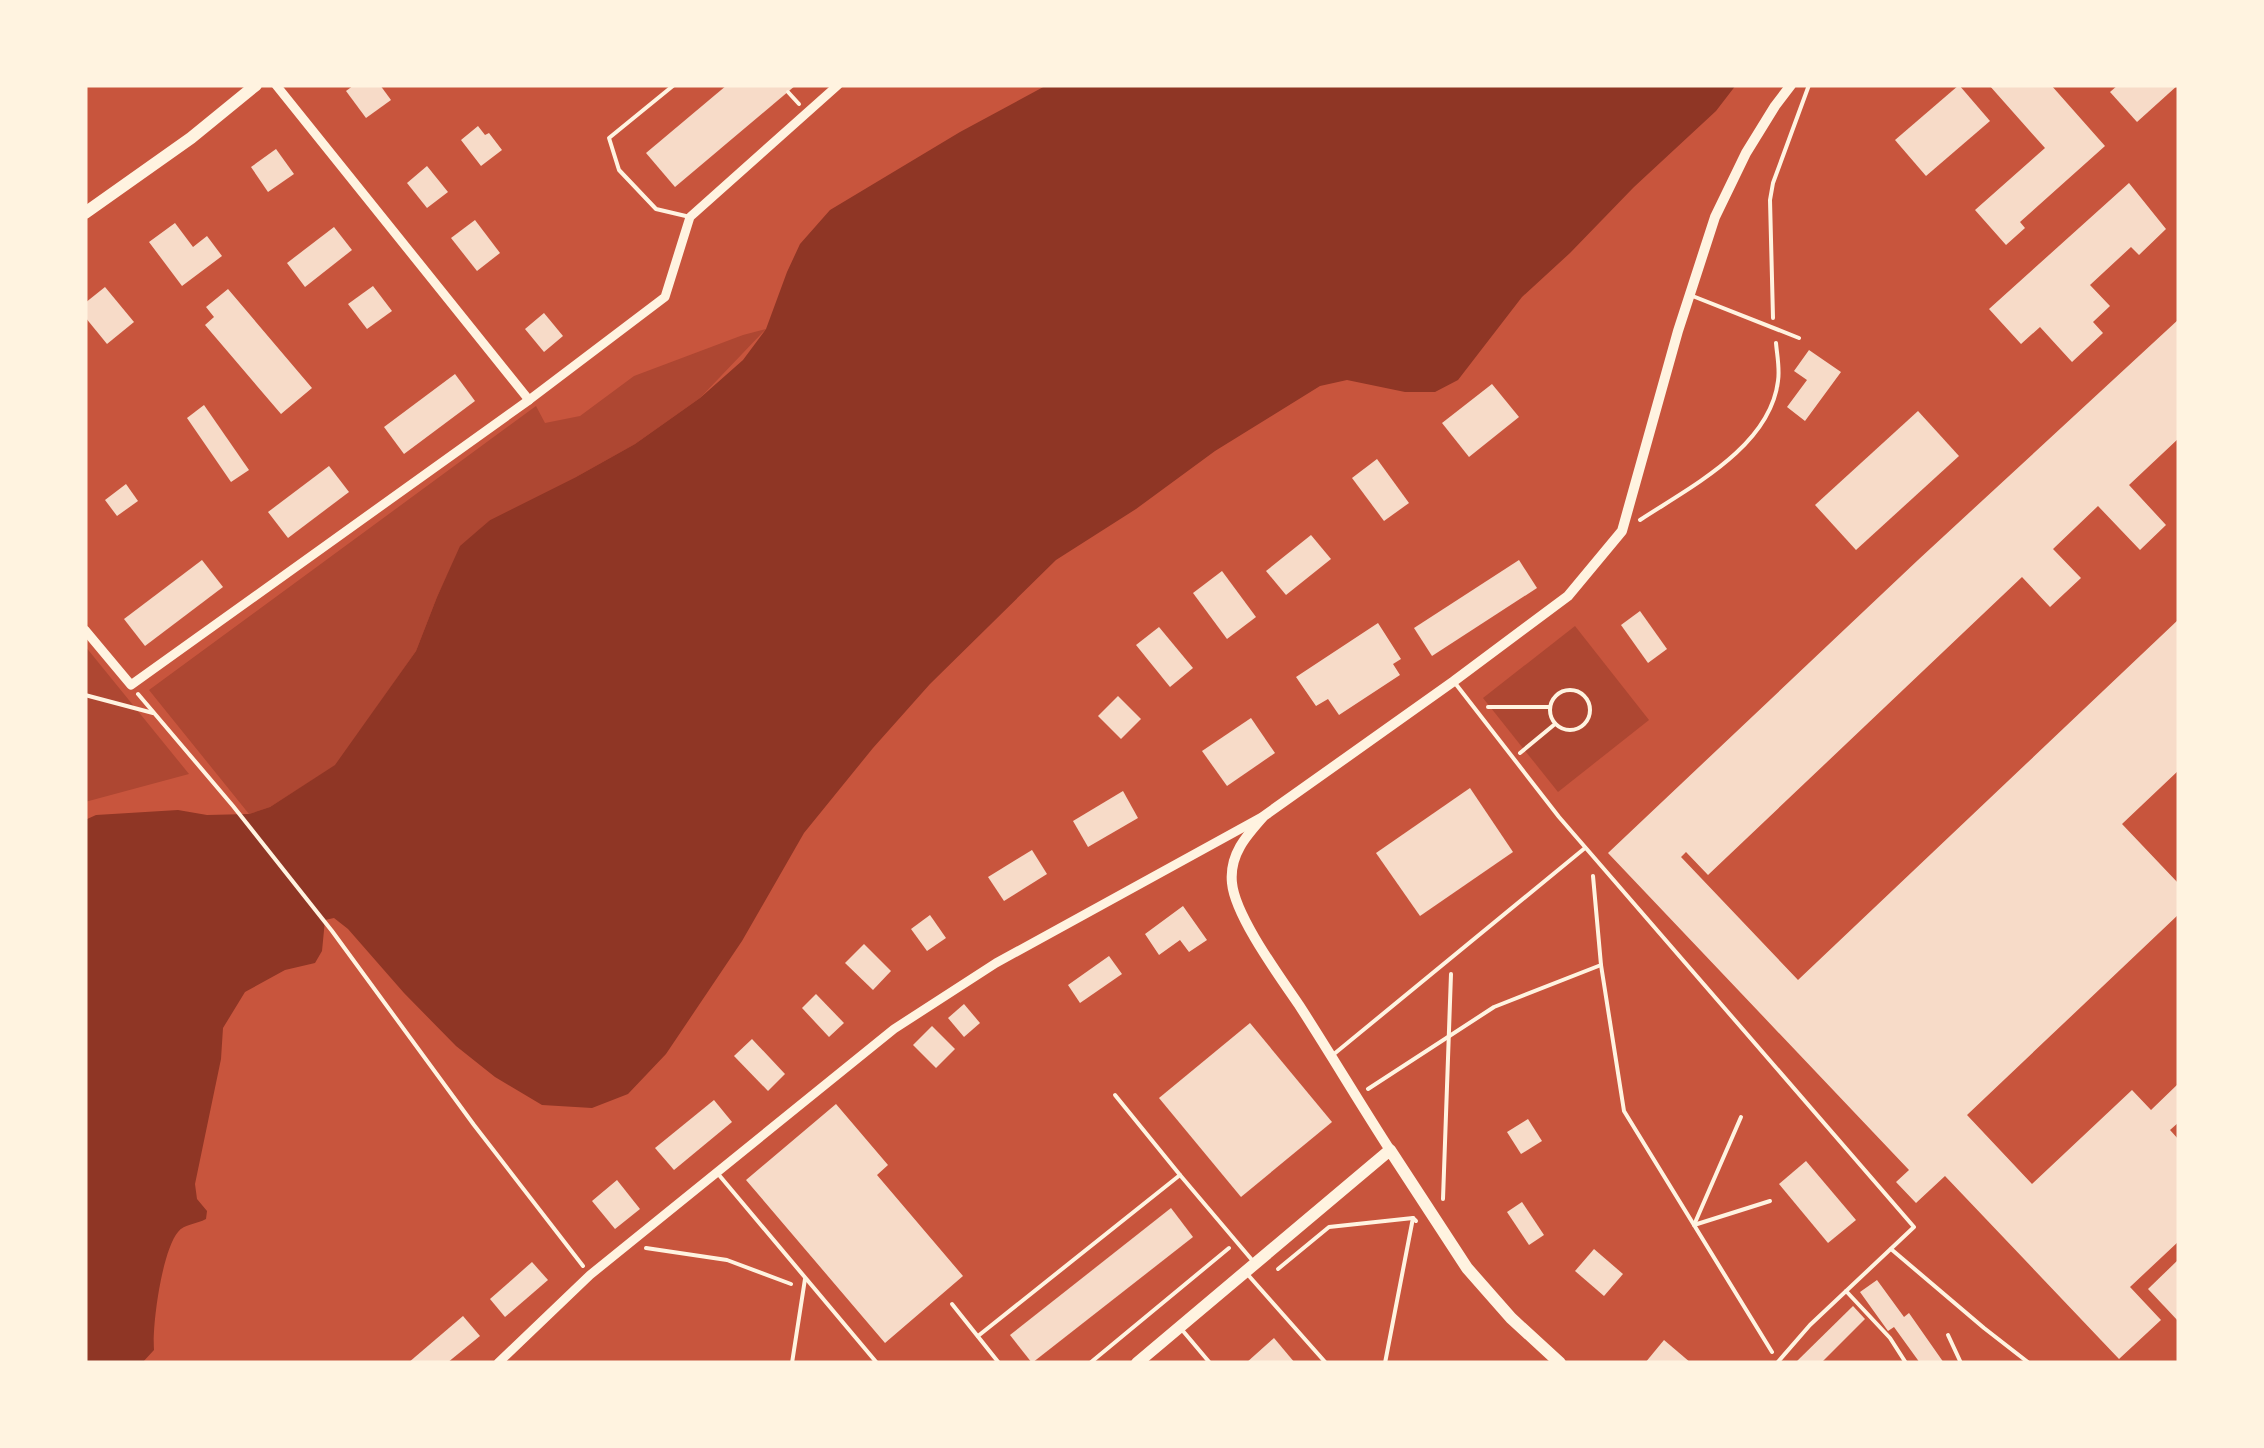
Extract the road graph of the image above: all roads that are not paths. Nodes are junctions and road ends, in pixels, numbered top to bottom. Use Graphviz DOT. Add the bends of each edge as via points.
graph roads {
  1 [pos="256,85"];
  2 [pos="276,85"];
  3 [pos="674,85"];
  4 [pos="838,85"];
  5 [pos="1792,85"];
  6 [pos="85,213"];
  7 [pos="690,217"];
  8 [pos="1690,294"];
  9 [pos="1800,338"];
  10 [pos="529,400"];
  11 [pos="85,630"];
  12 [pos="1454,681"];
  13 [pos="1264,816"];
  14 [pos="1585,848"];
  15 [pos="1331,1056"];
  16 [pos="1115,1096"];
  17 [pos="1390,1150"];
  18 [pos="717,1172"];
  19 [pos="1180,1175"];
  20 [pos="1891,1248"];
  21 [pos="1250,1268"];
  22 [pos="805,1277"];
  23 [pos="561,1286"];
  24 [pos="1846,1291"];
  25 [pos="569,1296"];
  26 [pos="952,1304"];
  27 [pos="1180,1328"];
  28 [pos="978,1336"];
  29 [pos="1778,1362"];
  30 [pos="2029,1362"];
  31 [pos="498,1363"];
  32 [pos="792,1363"];
  33 [pos="877,1363"];
  34 [pos="999,1363"];
  35 [pos="1137,1363"];
  36 [pos="1210,1363"];
  37 [pos="1326,1363"];
  38 [pos="1560,1363"];
  39 [pos="1906,1363"];
  1 -- 6 [label="main road"];
  2 -- 10 [label="street"];
  3 -- 7 [label="lane" via="609,138 620,170 656,209"];
  4 -- 7 [label="street"];
  5 -- 8 [label="street" via="1746,152"];
  7 -- 10 [label="street" via="664,297"];
  8 -- 9 [label="lane"];
  8 -- 12 [label="street" via="1622,532 1568,596"];
  10 -- 11 [label="street" via="131,685"];
  12 -- 13 [label="street"];
  12 -- 14 [label="lane"];
  13 -- 15 [label="street" via="1233,860 1232,886 1264,952"];
  13 -- 18 [label="street" via="996,963 894,1029"];
  14 -- 15 [label="lane"];
  14 -- 20 [label="lane" via="1914,1227"];
  15 -- 17 [label="street"];
  16 -- 19 [label="lane"];
  17 -- 21 [label="main road"];
  17 -- 38 [label="main road" via="1467,1268"];
  18 -- 22 [label="lane"];
  18 -- 25 [label="street"];
  19 -- 21 [label="lane"];
  19 -- 28 [label="lane"];
  20 -- 24 [label="lane"];
  20 -- 30 [label="lane"];
  21 -- 27 [label="main road"];
  21 -- 37 [label="lane"];
  22 -- 32 [label="lane"];
  22 -- 33 [label="lane"];
  23 -- 25 [label="lane"];
  24 -- 29 [label="lane"];
  24 -- 39 [label="lane"];
  25 -- 31 [label="street"];
  26 -- 28 [label="lane"];
  27 -- 35 [label="main road"];
  27 -- 36 [label="lane"];
  28 -- 34 [label="lane"];
}
